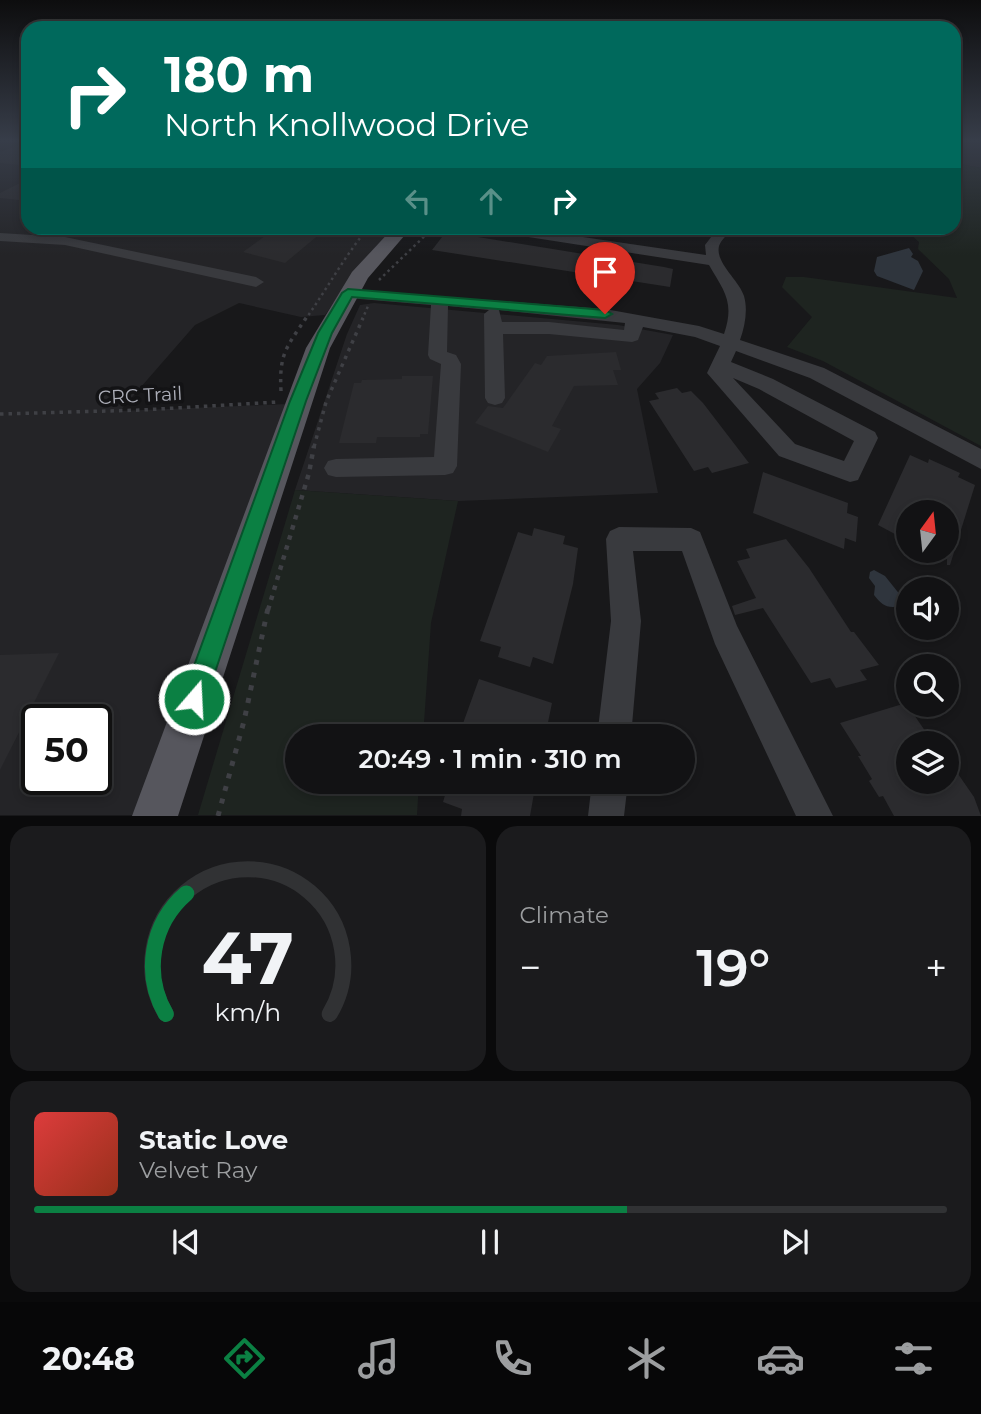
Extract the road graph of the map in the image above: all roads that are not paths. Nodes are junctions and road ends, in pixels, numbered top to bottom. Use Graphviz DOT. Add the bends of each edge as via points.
graph roads {
  1 [pos="395,235"];
  2 [pos="542,235"];
  3 [pos="720,235"];
  4 [pos="0,237"];
  5 [pos="713,261"];
  6 [pos="256,282"];
  7 [pos="364,294"];
  8 [pos="440,300"];
  9 [pos="493,305"];
  10 [pos="635,318"];
  11 [pos="494,328"];
  12 [pos="731,341"];
  13 [pos="720,365"];
  14 [pos="495,398"];
  15 [pos="981,460"];
  16 [pos="336,468"];
  17 [pos="615,724"];
  18 [pos="609,794"];
  19 [pos="155,816"];
  20 [pos="606,816"];
  21 [pos="815,816"];
  1 -- 7 [label="main road" via="369,263"];
  2 -- 5 [label="street"];
  3 -- 5 [label="street" via="712,245"];
  4 -- 6 [label="street" via="109,248"];
  5 -- 12 [label="street" via="737,297"];
  7 -- 8 [label="street"];
  7 -- 19 [label="main road" via="325,333"];
  8 -- 9 [label="street"];
  8 -- 16 [label="street" via="437,355 451,364 445,466"];
  9 -- 10 [label="street"];
  9 -- 11 [label="street"];
  10 -- 11 [label="street" via="632,337 550,328"];
  10 -- 12 [label="street"];
  11 -- 14 [label="street"];
  12 -- 13 [label="street"];
  12 -- 15 [label="street" via="817,373"];
  13 -- 13 [label="street" via="717,373 787,450 850,473 867,438 787,394"];
  17 -- 21 [label="street" via="626,621 619,538 691,540 724,634"];
  18 -- 20 [label="street"];
}
